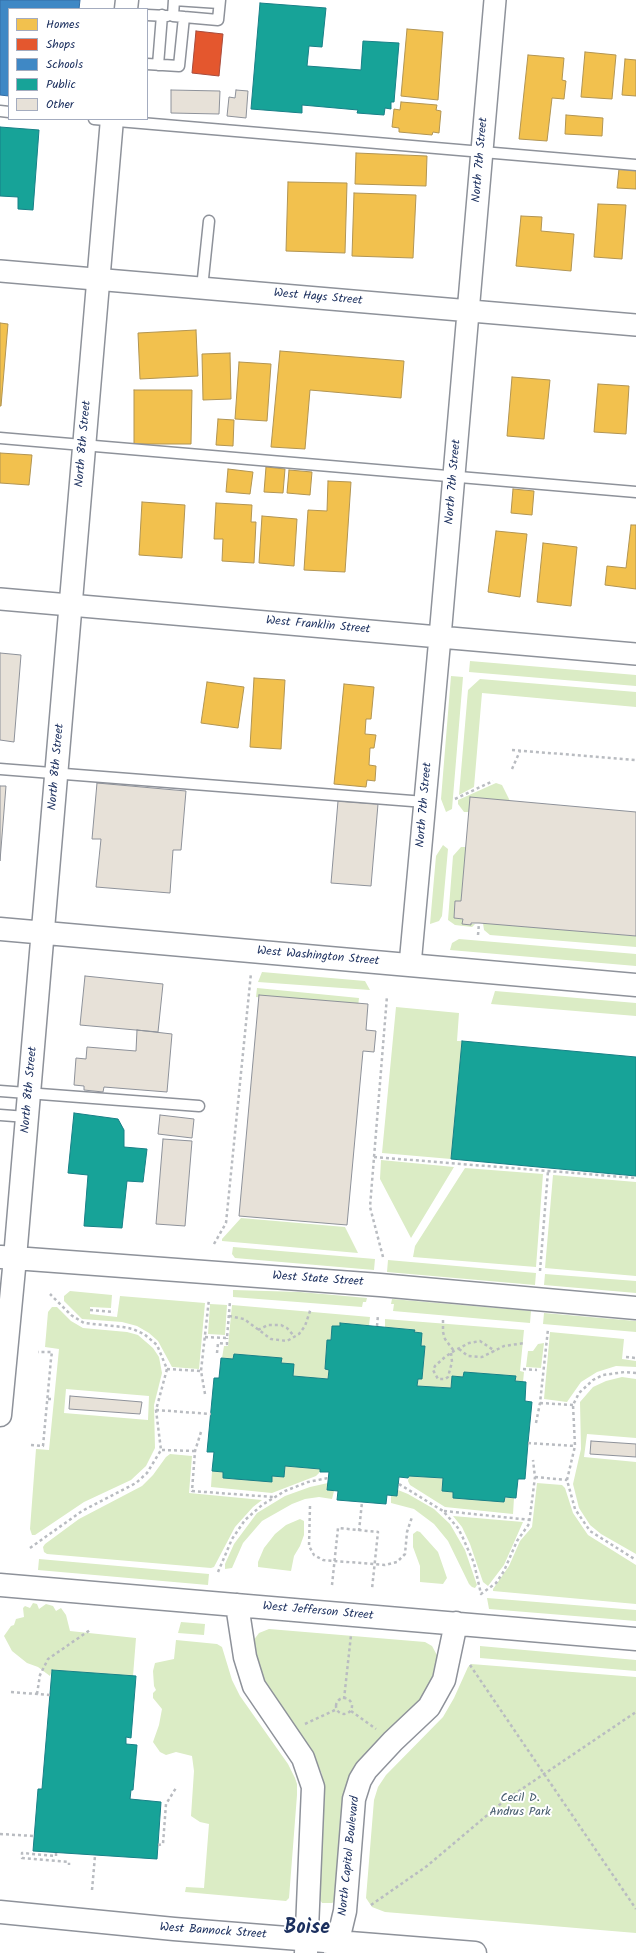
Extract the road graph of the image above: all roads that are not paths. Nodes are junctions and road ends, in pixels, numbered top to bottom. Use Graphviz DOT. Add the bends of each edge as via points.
graph roads {
  1 [pos="174,0"];
  2 [pos="495,0"];
  3 [pos="219,2"];
  4 [pos="148,15"];
  5 [pos="162,15"];
  6 [pos="173,16"];
  7 [pos="184,17"];
  8 [pos="148,64"];
  9 [pos="158,65"];
  10 [pos="106,120"];
  11 [pos="482,152"];
  12 [pos="636,166"];
  13 [pos="209,222"];
  14 [pos="0,271"];
  15 [pos="98,279"];
  16 [pos="202,288"];
  17 [pos="468,311"];
  18 [pos="636,325"];
  19 [pos="0,438"];
  20 [pos="84,445"];
  21 [pos="454,476"];
  22 [pos="636,492"];
  23 [pos="0,599"];
  24 [pos="70,605"];
  25 [pos="440,637"];
  26 [pos="636,654"];
  27 [pos="0,769"];
  28 [pos="56,773"];
  29 [pos="425,802"];
  30 [pos="0,929"];
  31 [pos="43,932"];
  32 [pos="410,965"];
  33 [pos="636,985"];
  34 [pos="0,1091"];
  35 [pos="29,1094"];
  36 [pos="199,1106"];
  37 [pos="0,1115"];
  38 [pos="27,1117"];
  39 [pos="8,1258"];
  40 [pos="636,1308"];
  41 [pos="0,1416"];
  42 [pos="0,1585"];
  43 [pos="237,1605"];
  44 [pos="456,1623"];
  45 [pos="636,1639"];
  46 [pos="0,1912"];
  47 [pos="306,1946"];
  48 [pos="337,1947"];
  49 [pos="475,1953"];
  1 -- 3 [label="lane"];
  1 -- 6 [label="lane"];
  2 -- 11 [label="street, North 7th Street"];
  3 -- 7 [label="lane" via="218,20"];
  4 -- 5 [label="lane"];
  5 -- 6 [label="lane"];
  5 -- 9 [label="lane"];
  6 -- 7 [label="lane"];
  7 -- 9 [label="lane" via="179,66"];
  8 -- 9 [label="lane"];
  10 -- 11 [label="lane"];
  10 -- 15 [label="street, North 8th Street"];
  11 -- 12 [label="lane"];
  11 -- 17 [label="street, North 7th Street"];
  13 -- 16 [label="lane"];
  14 -- 15 [label="street, West Hays Street"];
  15 -- 16 [label="street, West Hays Street"];
  15 -- 20 [label="street, North 8th Street"];
  16 -- 17 [label="street, West Hays Street"];
  17 -- 18 [label="street, West Hays Street"];
  17 -- 21 [label="street, North 7th Street"];
  19 -- 20 [label="lane"];
  20 -- 21 [label="lane"];
  20 -- 24 [label="street, North 8th Street"];
  21 -- 22 [label="lane"];
  21 -- 25 [label="street, North 7th Street"];
  23 -- 24 [label="street, West Franklin Street"];
  24 -- 25 [label="street, West Franklin Street"];
  24 -- 28 [label="street, North 8th Street"];
  25 -- 26 [label="street, West Franklin Street"];
  25 -- 29 [label="street, North 7th Street"];
  27 -- 28 [label="lane"];
  28 -- 29 [label="lane"];
  28 -- 31 [label="street, North 8th Street"];
  29 -- 32 [label="street, North 7th Street"];
  30 -- 31 [label="street, West Washington Street"];
  31 -- 32 [label="street, West Washington Street"];
  31 -- 35 [label="street, North 8th Street"];
  32 -- 33 [label="street, West Washington Street"];
  34 -- 35 [label="lane"];
  35 -- 36 [label="lane"];
  35 -- 38 [label="street, North 8th Street"];
  37 -- 38 [label="lane"];
  38 -- 39 [label="street, North 8th Street"];
  39 -- 40 [label="street, West State Street" via="380,1284"];
  39 -- 41 [label="street, North 8th Street"];
  42 -- 43 [label="street, West Jefferson Street"];
  43 -- 44 [label="street, West Jefferson Street"];
  43 -- 47 [label="street" via="244,1657 254,1686 303,1758 313,1787"];
  44 -- 45 [label="street, West Jefferson Street"];
  44 -- 48 [label="street, North Capitol Boulevard" via="444,1680 429,1707 393,1741 360,1780 354,1799 345,1911"];
  46 -- 47 [label="street, West Bannock Street" via="174,1929"];
  47 -- 48 [label="street, West Bannock Street"];
  48 -- 49 [label="street, West Bannock Street"];
}
